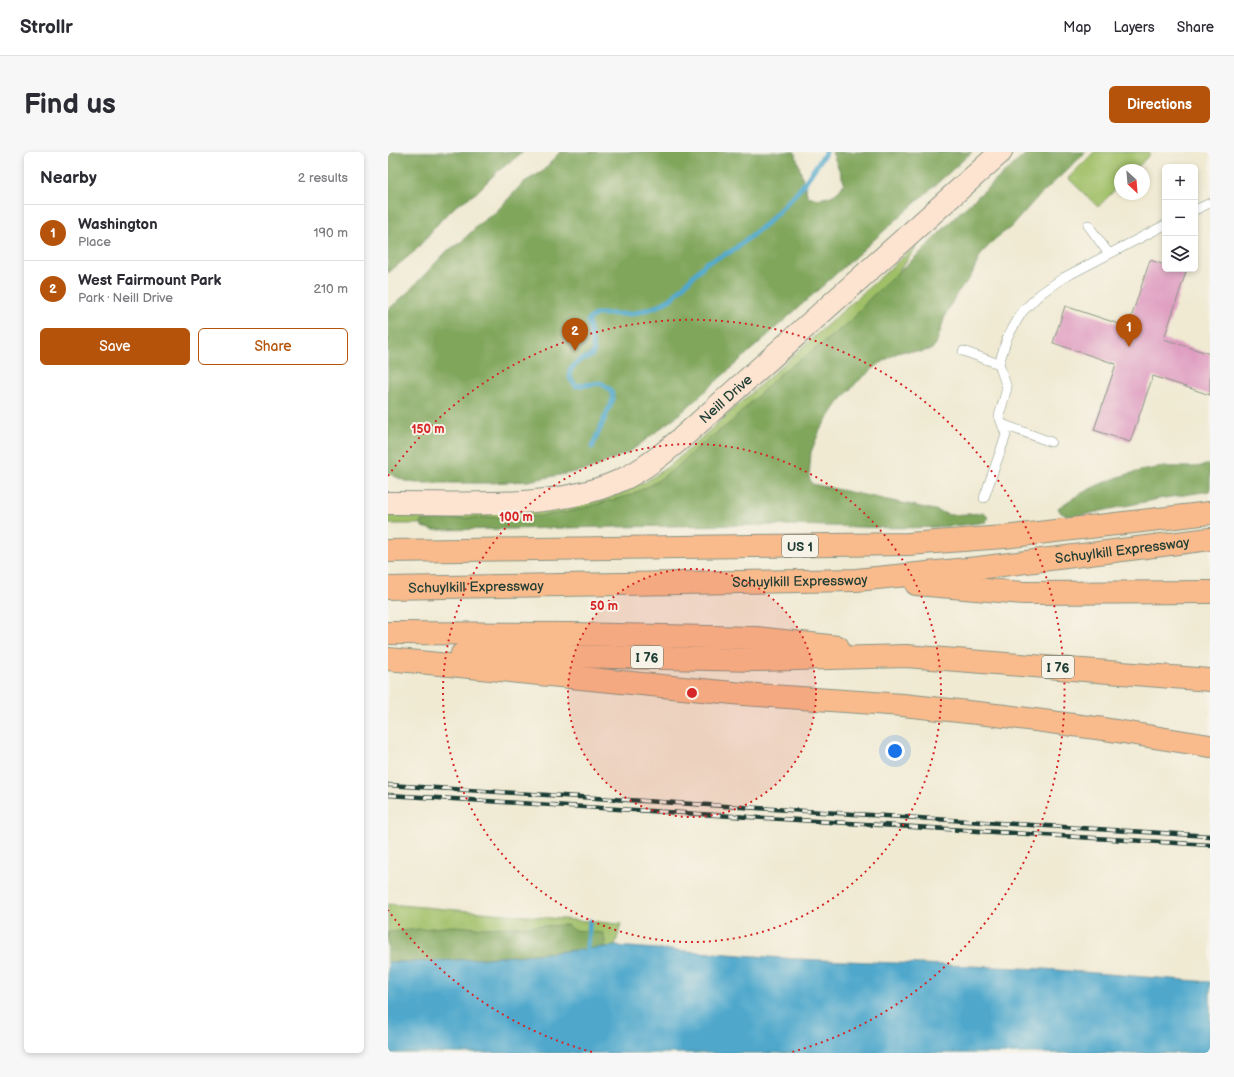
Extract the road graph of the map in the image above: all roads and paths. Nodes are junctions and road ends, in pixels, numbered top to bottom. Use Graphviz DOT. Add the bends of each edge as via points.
graph roads {
  1 [pos="1001,152"];
  2 [pos="1210,203"];
  3 [pos="1198,209"];
  4 [pos="1088,225"];
  5 [pos="1162,227"];
  6 [pos="1109,254"];
  7 [pos="963,351"];
  8 [pos="999,364"];
  9 [pos="1002,424"];
  10 [pos="1051,442"];
  11 [pos="984,498"];
  12 [pos="388,503"];
  13 [pos="1210,513"];
  14 [pos="1210,539"];
  15 [pos="388,551"];
  16 [pos="856,580"];
  17 [pos="388,588"];
  18 [pos="1210,592"];
  19 [pos="388,633"];
  20 [pos="388,654"];
  21 [pos="906,656"];
  22 [pos="388,659"];
  23 [pos="1210,680"];
  24 [pos="1210,746"];
  1 -- 12 [label="main road, Neill Drive" via="684,436 637,472 603,487 552,499 515,502"];
  2 -- 3 [label="lane"];
  4 -- 6 [label="lane"];
  5 -- 6 [label="lane"];
  6 -- 8 [label="lane" via="1050,286 1031,302 1007,338"];
  7 -- 8 [label="lane"];
  8 -- 9 [label="lane" via="1007,388 999,416"];
  9 -- 10 [label="lane"];
  9 -- 11 [label="lane" via="1006,435"];
  13 -- 15 [label="highway, US 1" via="1004,537 908,544"];
  14 -- 16 [label="highway, Schuylkill Expressway" via="978,568"];
  16 -- 17 [label="highway, Schuylkill Expressway"];
  16 -- 18 [label="highway" via="1024,593"];
  19 -- 21 [label="highway" via="756,638"];
  20 -- 21 [label="highway, I 76" via="758,660"];
  21 -- 23 [label="highway, I 76"];
  22 -- 24 [label="highway" via="743,694 902,705 1104,728"];
}
